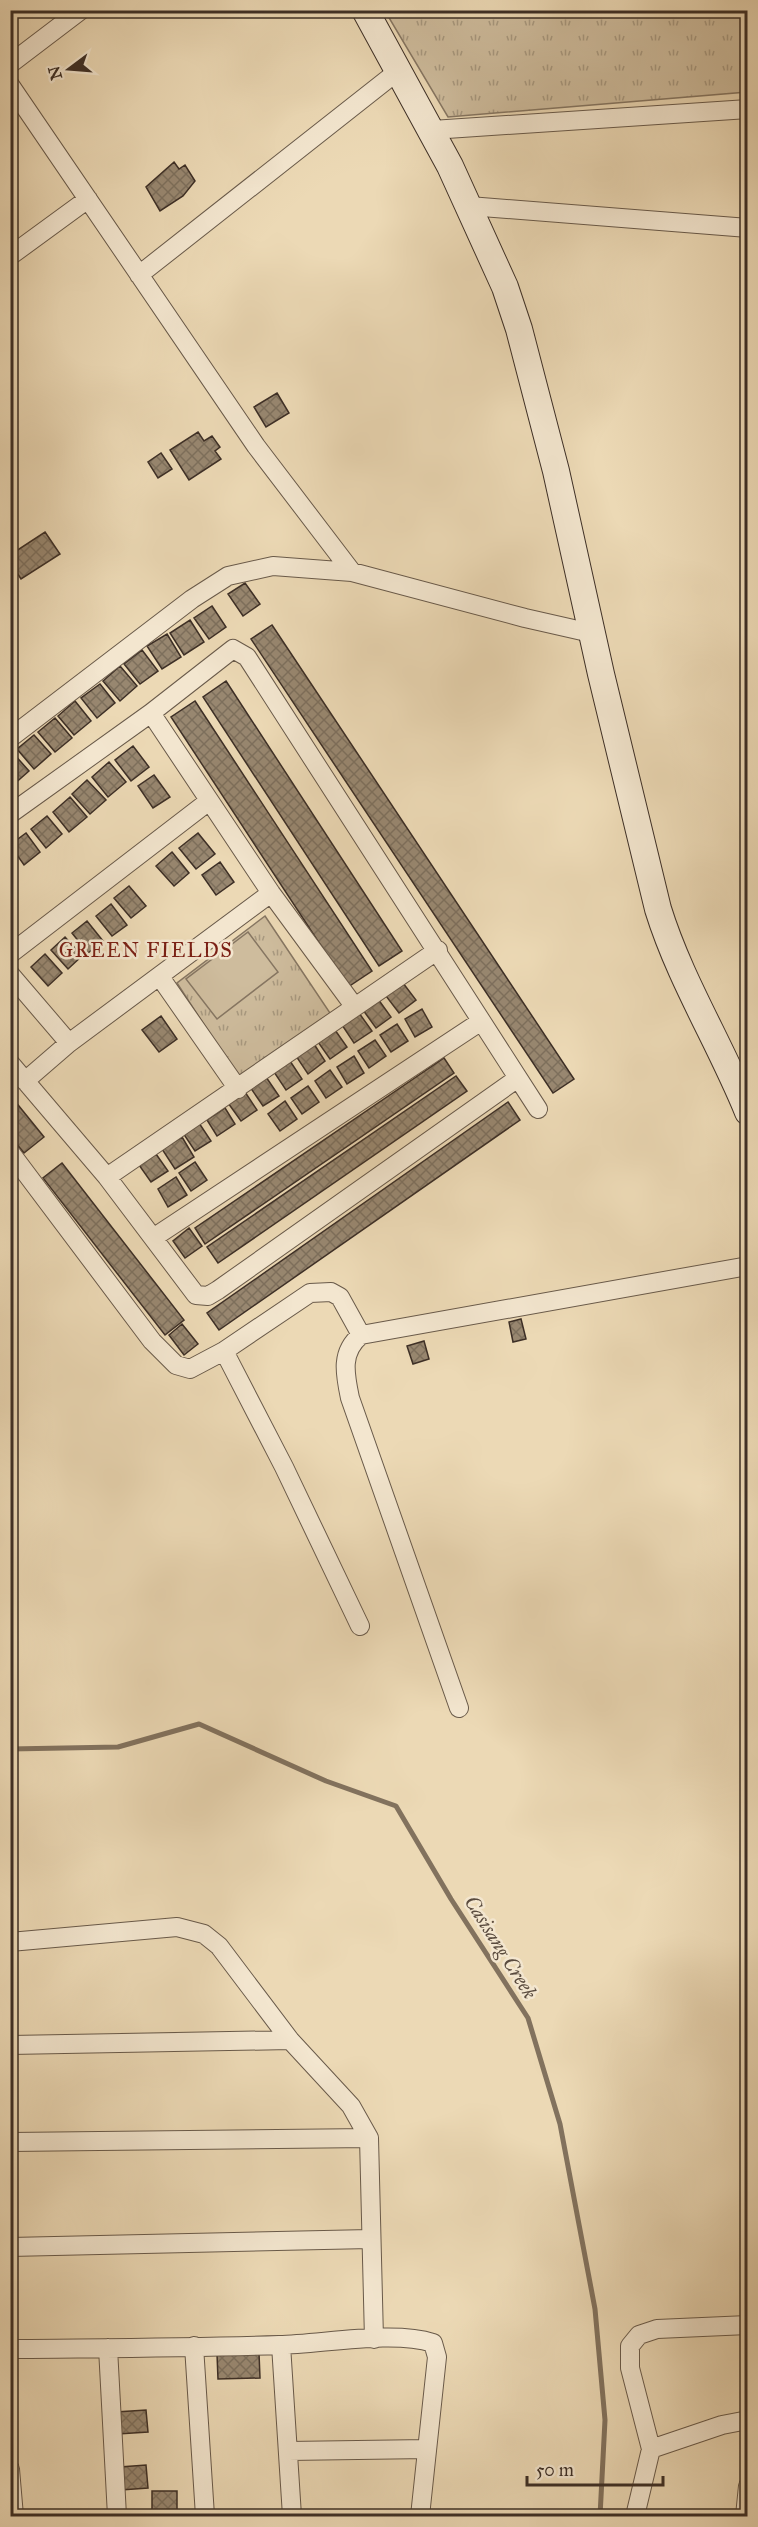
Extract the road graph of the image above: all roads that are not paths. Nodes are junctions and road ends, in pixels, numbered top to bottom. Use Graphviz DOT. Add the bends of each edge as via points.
graph roads {
  1 [pos="81,10"];
  2 [pos="364,10"];
  3 [pos="10,64"];
  4 [pos="398,71"];
  5 [pos="10,85"];
  6 [pos="747,109"];
  7 [pos="432,130"];
  8 [pos="88,199"];
  9 [pos="469,206"];
  10 [pos="747,228"];
  11 [pos="10,256"];
  12 [pos="139,275"];
  13 [pos="352,572"];
  14 [pos="591,633"];
  15 [pos="151,713"];
  16 [pos="10,738"];
  17 [pos="209,801"];
  18 [pos="10,814"];
  19 [pos="271,893"];
  20 [pos="438,950"];
  21 [pos="10,954"];
  22 [pos="10,974"];
  23 [pos="160,977"];
  24 [pos="354,1006"];
  25 [pos="480,1022"];
  26 [pos="69,1043"];
  27 [pos="10,1063"];
  28 [pos="518,1078"];
  29 [pos="25,1082"];
  30 [pos="238,1089"];
  31 [pos="538,1109"];
  32 [pos="747,1112"];
  33 [pos="10,1152"];
  34 [pos="107,1177"];
  35 [pos="153,1238"];
  36 [pos="747,1266"];
  37 [pos="361,1335"];
  38 [pos="224,1351"];
  39 [pos="360,1626"];
  40 [pos="459,1708"];
  41 [pos="10,1941"];
  42 [pos="290,2040"];
  43 [pos="10,2045"];
  44 [pos="369,2138"];
  45 [pos="10,2142"];
  46 [pos="370,2239"];
  47 [pos="10,2247"];
  48 [pos="747,2325"];
  49 [pos="374,2339"];
  50 [pos="281,2345"];
  51 [pos="194,2346"];
  52 [pos="108,2348"];
  53 [pos="10,2349"];
  54 [pos="747,2420"];
  55 [pos="427,2449"];
  56 [pos="651,2449"];
  57 [pos="288,2451"];
  58 [pos="10,2469"];
  59 [pos="747,2486"];
  60 [pos="14,2517"];
  61 [pos="117,2517"];
  62 [pos="204,2517"];
  63 [pos="292,2517"];
  64 [pos="420,2517"];
  65 [pos="635,2517"];
  66 [pos="745,2517"];
  1 -- 3 [label="street"];
  2 -- 4 [label="street"];
  4 -- 7 [label="street"];
  4 -- 12 [label="street"];
  5 -- 8 [label="street"];
  6 -- 7 [label="street"];
  7 -- 9 [label="street"];
  8 -- 11 [label="street"];
  8 -- 12 [label="street"];
  9 -- 10 [label="street"];
  9 -- 14 [label="street" via="506,286 519,329 556,471"];
  12 -- 13 [label="street" via="256,446"];
  13 -- 14 [label="street"];
  13 -- 16 [label="street" via="273,566 228,576 192,599"];
  14 -- 32 [label="street" via="667,938"];
  15 -- 17 [label="street"];
  15 -- 18 [label="street"];
  15 -- 20 [label="street" via="233,649 247,657"];
  17 -- 19 [label="street"];
  17 -- 21 [label="street"];
  19 -- 23 [label="street"];
  19 -- 24 [label="street"];
  20 -- 24 [label="street"];
  20 -- 25 [label="street"];
  22 -- 26 [label="street"];
  23 -- 26 [label="street"];
  23 -- 30 [label="street"];
  24 -- 30 [label="street"];
  25 -- 28 [label="street"];
  25 -- 35 [label="street"];
  26 -- 29 [label="street"];
  27 -- 29 [label="street"];
  28 -- 31 [label="street"];
  28 -- 35 [label="street" via="208,1296 196,1295"];
  29 -- 34 [label="street"];
  30 -- 34 [label="street"];
  33 -- 38 [label="street" via="152,1341 176,1365 190,1369"];
  34 -- 35 [label="street"];
  36 -- 37 [label="street"];
  37 -- 38 [label="street" via="339,1297 322,1291 298,1299"];
  37 -- 40 [label="street" via="346,1353 350,1398"];
  38 -- 39 [label="street"];
  41 -- 42 [label="street" via="190,1929 219,1946"];
  42 -- 43 [label="street"];
  42 -- 44 [label="street" via="351,2106"];
  44 -- 45 [label="street"];
  44 -- 46 [label="street"];
  46 -- 47 [label="street"];
  46 -- 49 [label="street"];
  48 -- 56 [label="street" via="657,2329 639,2336 630,2346 630,2368"];
  49 -- 50 [label="street"];
  49 -- 55 [label="street" via="433,2343 437,2357"];
  50 -- 51 [label="street"];
  50 -- 57 [label="street"];
  51 -- 52 [label="street"];
  51 -- 62 [label="street"];
  52 -- 53 [label="street"];
  52 -- 61 [label="street"];
  54 -- 56 [label="street"];
  55 -- 57 [label="street"];
  55 -- 64 [label="street"];
  56 -- 65 [label="street"];
  57 -- 63 [label="street"];
  58 -- 60 [label="street"];
  59 -- 66 [label="street"];
}
